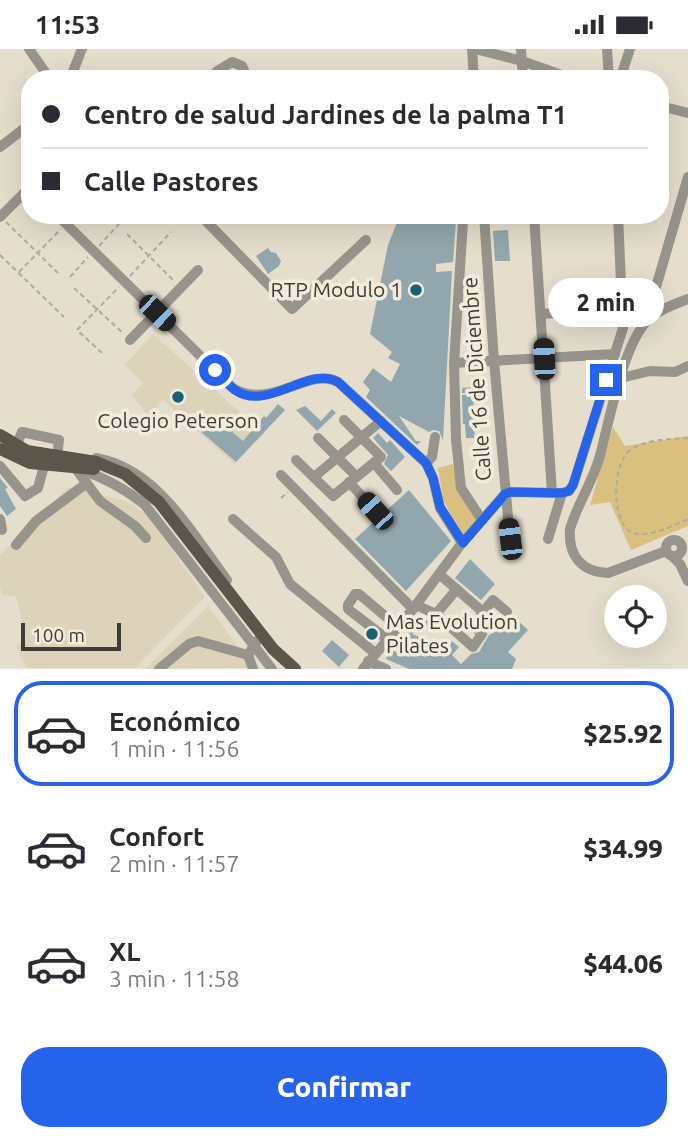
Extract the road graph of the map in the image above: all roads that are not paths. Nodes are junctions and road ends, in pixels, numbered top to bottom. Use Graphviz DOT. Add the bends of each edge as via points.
graph roads {
  1 [pos="29,49"];
  2 [pos="82,49"];
  3 [pos="474,49"];
  4 [pos="521,49"];
  5 [pos="607,49"];
  6 [pos="630,49"];
  7 [pos="522,61"];
  8 [pos="44,70"];
  9 [pos="73,70"];
  10 [pos="223,70"];
  11 [pos="244,70"];
  12 [pos="474,70"];
  13 [pos="522,70"];
  14 [pos="548,70"];
  15 [pos="608,70"];
  16 [pos="623,70"];
  17 [pos="669,108"];
  18 [pos="688,113"];
  19 [pos="21,131"];
  20 [pos="0,147"];
  21 [pos="688,177"];
  22 [pos="21,197"];
  23 [pos="0,217"];
  24 [pos="66,224"];
  25 [pos="209,224"];
  26 [pos="463,224"];
  27 [pos="485,224"];
  28 [pos="535,224"];
  29 [pos="618,224"];
  30 [pos="366,240"];
  31 [pos="198,270"];
  32 [pos="688,299"];
  33 [pos="652,301"];
  34 [pos="623,308"];
  35 [pos="157,313"];
  36 [pos="541,314"];
  37 [pos="130,340"];
  38 [pos="615,354"];
  39 [pos="544,359"];
  40 [pos="494,361"];
  41 [pos="454,363"];
  42 [pos="688,366"];
  43 [pos="621,378"];
  44 [pos="344,420"];
  45 [pos="381,421"];
  46 [pos="0,435"];
  47 [pos="435,437"];
  48 [pos="318,438"];
  49 [pos="361,438"];
  50 [pos="0,449"];
  51 [pos="337,457"];
  52 [pos="296,460"];
  53 [pos="377,460"];
  54 [pos="426,463"];
  55 [pos="0,465"];
  56 [pos="78,465"];
  57 [pos="44,466"];
  58 [pos="95,466"];
  59 [pos="312,474"];
  60 [pos="281,475"];
  61 [pos="352,479"];
  62 [pos="87,483"];
  63 [pos="397,490"];
  64 [pos="557,493"];
  65 [pos="505,494"];
  66 [pos="375,511"];
  67 [pos="233,519"];
  68 [pos="482,520"];
  69 [pos="146,538"];
  70 [pos="510,539"];
  71 [pos="548,539"];
  72 [pos="197,541"];
  73 [pos="463,543"];
  74 [pos="16,545"];
  75 [pos="678,551"];
  76 [pos="183,552"];
  77 [pos="220,571"];
  78 [pos="439,574"];
  79 [pos="688,581"];
  80 [pos="207,584"];
  81 [pos="457,589"];
  82 [pos="414,607"];
  83 [pos="483,612"];
  84 [pos="507,612"];
  85 [pos="436,614"];
  86 [pos="495,624"];
  87 [pos="398,627"];
  88 [pos="264,628"];
  89 [pos="387,639"];
  90 [pos="255,646"];
  91 [pos="248,655"];
  92 [pos="369,661"];
  93 [pos="284,662"];
  94 [pos="383,668"];
  95 [pos="159,669"];
  96 [pos="253,669"];
  97 [pos="272,669"];
  98 [pos="293,669"];
  99 [pos="304,669"];
  1 -- 8 [label="street"];
  2 -- 9 [label="street"];
  3 -- 7 [label="street"];
  3 -- 12 [label="street"];
  4 -- 7 [label="street"];
  5 -- 15 [label="street"];
  6 -- 16 [label="street"];
  7 -- 13 [label="street"];
  7 -- 14 [label="street"];
  10 -- 11 [label="street" via="233,62"];
  17 -- 18 [label="street"];
  19 -- 20 [label="street"];
  21 -- 33 [label="street"];
  22 -- 23 [label="street"];
  24 -- 35 [label="street"];
  25 -- 30 [label="street" via="292,309"];
  26 -- 41 [label="street"];
  27 -- 40 [label="street, Calle 16 de Diciembre"];
  28 -- 36 [label="street"];
  29 -- 34 [label="street"];
  31 -- 35 [label="street"];
  32 -- 43 [label="street" via="648,319 635,338"];
  34 -- 36 [label="street"];
  34 -- 38 [label="street"];
  35 -- 37 [label="street"];
  35 -- 45 [label="street" via="242,394 263,396 331,379"];
  36 -- 39 [label="street"];
  38 -- 39 [label="street"];
  38 -- 64 [label="street" via="573,485 569,491"];
  39 -- 40 [label="street"];
  39 -- 64 [label="street"];
  40 -- 41 [label="street"];
  40 -- 65 [label="street, Calle 16 de Diciembre"];
  41 -- 68 [label="street" via="461,488"];
  42 -- 43 [label="street"];
  43 -- 75 [label="street" via="599,459 570,529 572,552 586,568 608,573"];
  44 -- 49 [label="street"];
  45 -- 49 [label="street"];
  45 -- 54 [label="street"];
  46 -- 56 [label="main road" via="27,451"];
  47 -- 54 [label="street" via="432,457"];
  48 -- 51 [label="street"];
  49 -- 51 [label="street"];
  49 -- 53 [label="street"];
  50 -- 57 [label="main road"];
  51 -- 59 [label="street"];
  51 -- 61 [label="street"];
  52 -- 59 [label="street"];
  53 -- 61 [label="street"];
  53 -- 63 [label="street"];
  54 -- 73 [label="street" via="440,507"];
  55 -- 57 [label="street" via="25,496 38,488"];
  56 -- 57 [label="main road"];
  56 -- 58 [label="main road"];
  56 -- 62 [label="street"];
  56 -- 72 [label="street" via="95,458 127,468 163,497"];
  56 -- 76 [label="street" via="130,493"];
  58 -- 93 [label="main road, bridge" via="147,498 270,656"];
  58 -- 98 [label="main road, bridge" via="125,474 159,502"];
  59 -- 61 [label="street" via="333,496"];
  60 -- 82 [label="street"];
  61 -- 66 [label="street"];
  62 -- 69 [label="street" via="100,501"];
  62 -- 74 [label="street" via="36,521"];
  64 -- 65 [label="street"];
  64 -- 71 [label="street"];
  65 -- 68 [label="street"];
  65 -- 70 [label="street, Calle 16 de Diciembre"];
  67 -- 92 [label="street" via="276,557 290,584"];
  68 -- 73 [label="street"];
  72 -- 76 [label="street"];
  72 -- 77 [label="street"];
  73 -- 78 [label="street"];
  75 -- 79 [label="street"];
  76 -- 80 [label="street"];
  77 -- 80 [label="street"];
  77 -- 88 [label="street"];
  78 -- 81 [label="street"];
  78 -- 82 [label="street"];
  80 -- 90 [label="street"];
  81 -- 83 [label="street"];
  81 -- 85 [label="street"];
  82 -- 85 [label="street"];
  82 -- 87 [label="street"];
  83 -- 84 [label="street" via="493,600"];
  83 -- 85 [label="street" via="474,626 482,634 473,647"];
  83 -- 86 [label="street"];
  87 -- 89 [label="street"];
  87 -- 89 [label="street" via="355,594 348,609"];
  88 -- 90 [label="street"];
  88 -- 93 [label="street"];
  89 -- 92 [label="street"];
  90 -- 91 [label="street"];
  90 -- 97 [label="street"];
  91 -- 95 [label="street" via="198,641"];
  91 -- 96 [label="street"];
  92 -- 94 [label="street"];
  93 -- 98 [label="street"];
  93 -- 99 [label="street"];
}
